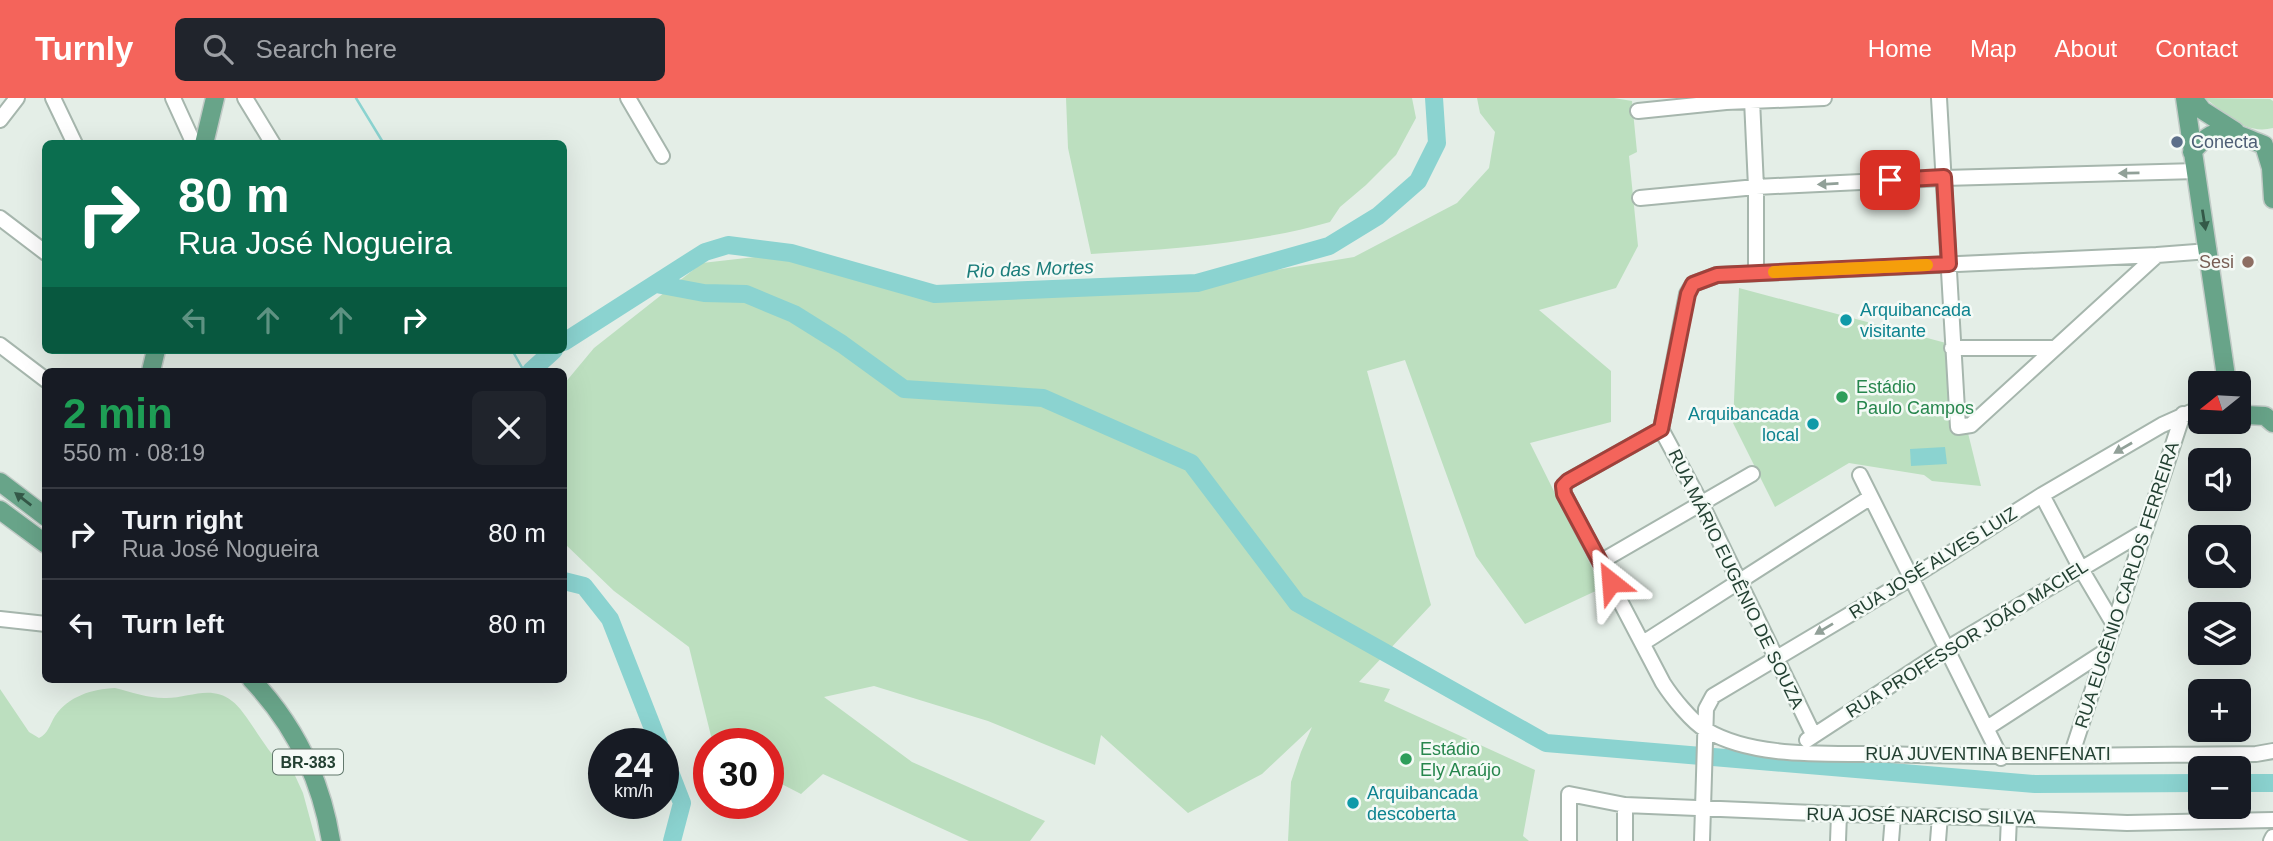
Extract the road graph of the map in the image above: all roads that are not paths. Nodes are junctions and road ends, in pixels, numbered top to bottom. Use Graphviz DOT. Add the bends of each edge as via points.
graph roads {
  1 [pos="17,98"];
  2 [pos="52,98"];
  3 [pos="173,98"];
  4 [pos="215,98"];
  5 [pos="245,98"];
  6 [pos="628,98"];
  7 [pos="1824,98"];
  8 [pos="1939,98"];
  9 [pos="2185,98"];
  10 [pos="2193,98"];
  11 [pos="1722,100"];
  12 [pos="1752,100"];
  13 [pos="1638,111"];
  14 [pos="0,120"];
  15 [pos="73,140"];
  16 [pos="192,140"];
  17 [pos="205,140"];
  18 [pos="271,140"];
  19 [pos="2264,142"];
  20 [pos="2192,152"];
  21 [pos="662,156"];
  22 [pos="2197,171"];
  23 [pos="1944,177"];
  24 [pos="1756,187"];
  25 [pos="2273,197"];
  26 [pos="1640,198"];
  27 [pos="0,218"];
  28 [pos="42,250"];
  29 [pos="2209,251"];
  30 [pos="2157,255"];
  31 [pos="1949,264"];
  32 [pos="1756,272"];
  33 [pos="0,345"];
  34 [pos="1952,348"];
  35 [pos="2055,348"];
  36 [pos="2226,371"];
  37 [pos="42,377"];
  38 [pos="2188,412"];
  39 [pos="2251,413"];
  40 [pos="2183,414"];
  41 [pos="2270,417"];
  42 [pos="1661,429"];
  43 [pos="1752,474"];
  44 [pos="1860,475"];
  45 [pos="0,482"];
  46 [pos="2042,495"];
  47 [pos="1871,497"];
  48 [pos="1701,503"];
  49 [pos="0,510"];
  50 [pos="42,514"];
  51 [pos="2145,530"];
  52 [pos="42,541"];
  53 [pos="1600,562"];
  54 [pos="2081,569"];
  55 [pos="1911,578"];
  56 [pos="1737,580"];
  57 [pos="0,619"];
  58 [pos="42,624"];
  59 [pos="2113,624"];
  60 [pos="1643,643"];
  61 [pos="1948,648"];
  62 [pos="2104,652"];
  63 [pos="1775,658"];
  64 [pos="257,685"];
  65 [pos="1987,729"];
  66 [pos="1706,730"];
  67 [pos="1813,734"];
  68 [pos="2273,751"];
  69 [pos="1793,752"];
  70 [pos="2071,756"];
  71 [pos="2001,758"];
  72 [pos="1705,803"];
  73 [pos="1625,805"];
  74 [pos="1839,814"];
  75 [pos="1893,816"];
  76 [pos="1940,816"];
  77 [pos="2009,818"];
  78 [pos="2273,820"];
  79 [pos="331,841"];
  80 [pos="1569,841"];
  81 [pos="1625,841"];
  82 [pos="1702,841"];
  83 [pos="1838,841"];
  84 [pos="1891,841"];
  85 [pos="1938,841"];
  86 [pos="2008,841"];
  1 -- 14 [label="street"];
  2 -- 15 [label="street"];
  3 -- 16 [label="street"];
  4 -- 17 [label="main road"];
  5 -- 18 [label="street"];
  6 -- 21 [label="street"];
  7 -- 12 [label="street"];
  8 -- 23 [label="street"];
  9 -- 20 [label="main road"];
  10 -- 19 [label="main road" via="2211,117"];
  11 -- 12 [label="street"];
  11 -- 13 [label="street"];
  12 -- 24 [label="street"];
  19 -- 20 [label="main road" via="2214,132"];
  19 -- 25 [label="main road"];
  20 -- 22 [label="main road"];
  22 -- 23 [label="street, one-way"];
  22 -- 29 [label="main road, one-way"];
  23 -- 24 [label="street, one-way"];
  23 -- 31 [label="street"];
  24 -- 26 [label="street"];
  24 -- 32 [label="street"];
  27 -- 28 [label="street"];
  29 -- 30 [label="street"];
  29 -- 36 [label="main road"];
  30 -- 31 [label="street"];
  30 -- 35 [label="street"];
  31 -- 32 [label="street"];
  31 -- 34 [label="street"];
  32 -- 42 [label="street, RUA MÁRIO EUGÊNIO DE SOUZA" via="1717,275 1693,284"];
  33 -- 37 [label="street"];
  34 -- 35 [label="street"];
  34 -- 35 [label="street" via="1958,426 1971,425"];
  38 -- 40 [label="street, RUA JOSÉ ALVES LUIZ"];
  39 -- 41 [label="main road"];
  40 -- 46 [label="street, RUA JOSÉ ALVES LUIZ, one-way"];
  40 -- 51 [label="street, RUA EUGÊNIO CARLOS FERREIRA"];
  42 -- 48 [label="street, RUA MÁRIO EUGÊNIO DE SOUZA"];
  42 -- 53 [label="street" via="1563,486"];
  43 -- 48 [label="street"];
  44 -- 47 [label="street"];
  50 -- 45 [label="main road, one-way"];
  46 -- 54 [label="street"];
  46 -- 55 [label="street, RUA JOSÉ ALVES LUIZ"];
  47 -- 55 [label="street"];
  47 -- 56 [label="street"];
  48 -- 53 [label="street"];
  48 -- 56 [label="street, RUA MÁRIO EUGÊNIO DE SOUZA"];
  49 -- 52 [label="main road"];
  51 -- 54 [label="street, RUA PROFESSOR JOÃO MACIEL"];
  51 -- 59 [label="street, RUA EUGÊNIO CARLOS FERREIRA"];
  53 -- 60 [label="street"];
  54 -- 59 [label="street"];
  54 -- 61 [label="street, RUA PROFESSOR JOÃO MACIEL"];
  55 -- 61 [label="street"];
  55 -- 63 [label="street, RUA JOSÉ ALVES LUIZ, one-way"];
  56 -- 60 [label="street"];
  56 -- 63 [label="street, RUA MÁRIO EUGÊNIO DE SOUZA"];
  57 -- 58 [label="street"];
  59 -- 62 [label="street, RUA EUGÊNIO CARLOS FERREIRA"];
  60 -- 66 [label="street" via="1668,692"];
  61 -- 65 [label="street"];
  61 -- 67 [label="street, RUA PROFESSOR JOÃO MACIEL"];
  62 -- 65 [label="street"];
  62 -- 70 [label="street, RUA EUGÊNIO CARLOS FERREIRA"];
  63 -- 66 [label="street, RUA JOSÉ ALVES LUIZ" via="1713,696 1706,709"];
  63 -- 67 [label="street, RUA MÁRIO EUGÊNIO DE SOUZA"];
  64 -- 79 [label="main road, BR-383" via="303,749 320,792"];
  65 -- 71 [label="street"];
  66 -- 69 [label="street, RUA JUVENTINA BENFENATI" via="1748,745"];
  66 -- 72 [label="street, RUA JOSÉ ALVES LUIZ"];
  67 -- 69 [label="street, RUA PROFESSOR JOÃO MACIEL"];
  68 -- 70 [label="street, RUA JUVENTINA BENFENATI"];
  69 -- 71 [label="street, RUA JUVENTINA BENFENATI"];
  70 -- 71 [label="street, RUA JUVENTINA BENFENATI"];
  72 -- 73 [label="street, RUA JOSÉ NARCISO SILVA"];
  72 -- 74 [label="street, RUA JOSÉ NARCISO SILVA"];
  72 -- 82 [label="street, RUA JOSÉ ALVES LUIZ"];
  73 -- 80 [label="street, RUA JOSÉ NARCISO SILVA" via="1569,794"];
  73 -- 81 [label="street"];
  74 -- 75 [label="street, RUA JOSÉ NARCISO SILVA"];
  74 -- 83 [label="street"];
  75 -- 76 [label="street, RUA JOSÉ NARCISO SILVA"];
  75 -- 84 [label="street"];
  76 -- 77 [label="street, RUA JOSÉ NARCISO SILVA"];
  76 -- 85 [label="street"];
  77 -- 78 [label="street, RUA JOSÉ NARCISO SILVA" via="2127,823"];
  77 -- 86 [label="street"];
}
